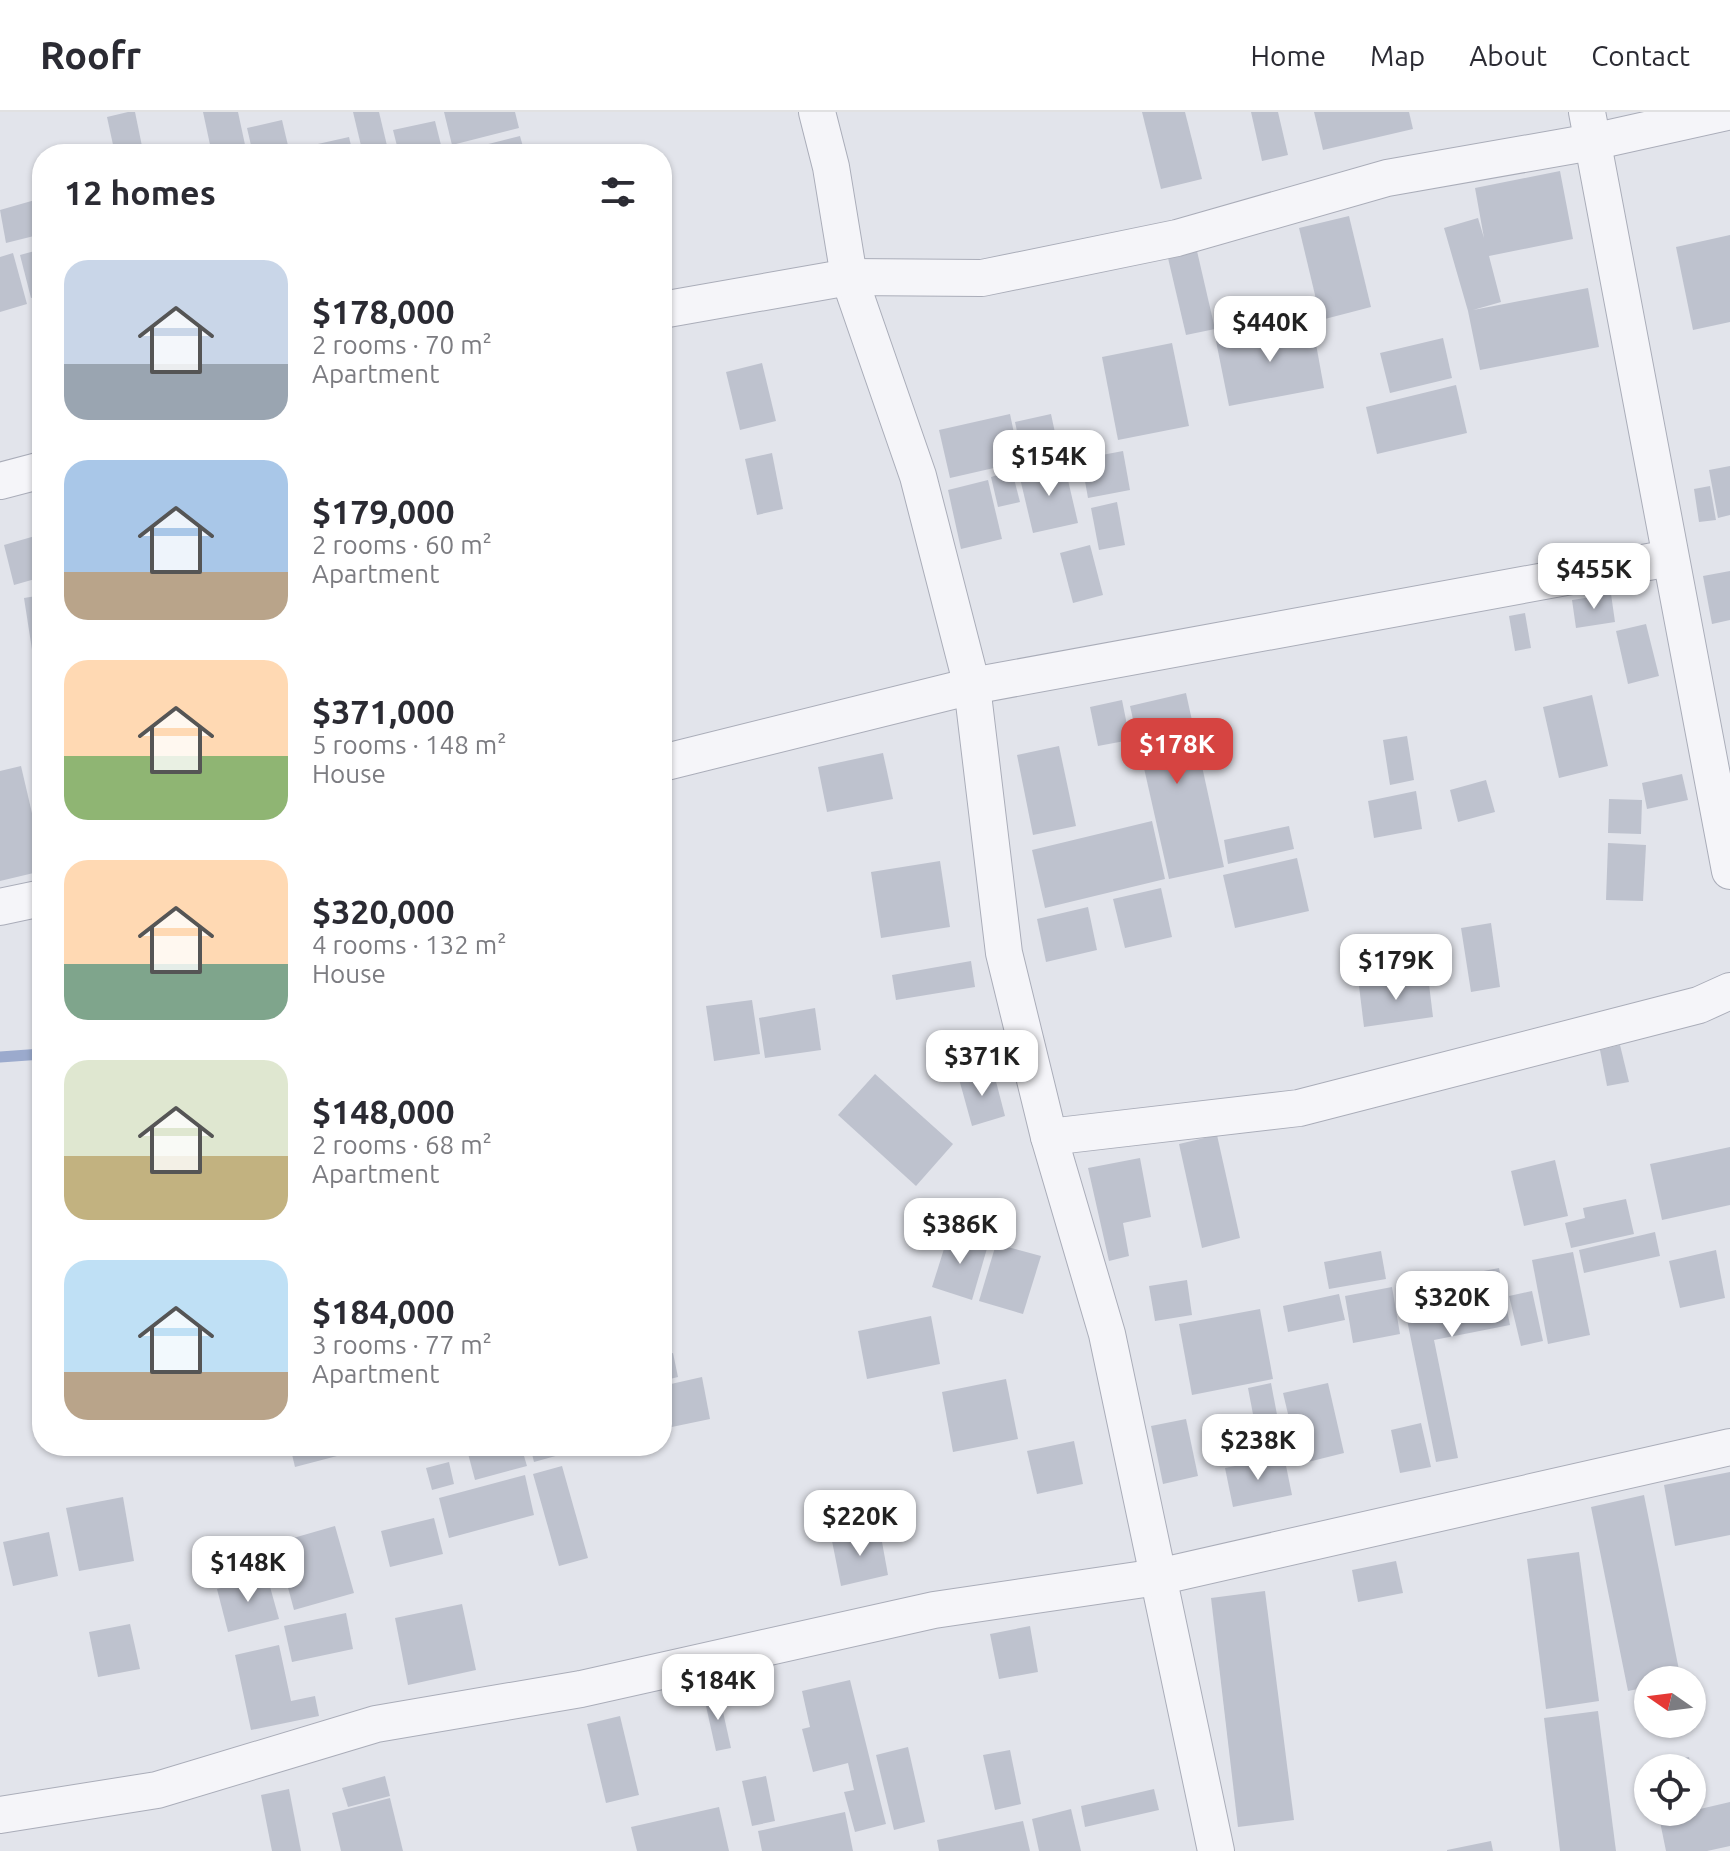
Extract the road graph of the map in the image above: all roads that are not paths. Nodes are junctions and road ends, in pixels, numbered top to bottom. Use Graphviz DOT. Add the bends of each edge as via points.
graph roads {
  1 [pos="817,112"];
  2 [pos="1727,112"];
  3 [pos="1590,127"];
  4 [pos="849,277"];
  5 [pos="672,308"];
  6 [pos="32,473"];
  7 [pos="0,481"];
  8 [pos="1670,558"];
  9 [pos="972,686"];
  10 [pos="672,761"];
  11 [pos="1730,871"];
  12 [pos="32,900"];
  13 [pos="0,907"];
  14 [pos="1730,991"];
  15 [pos="1049,1137"];
  16 [pos="1730,1447"];
  17 [pos="1158,1577"];
  18 [pos="0,1815"];
  19 [pos="1216,1851"];
  1 -- 4 [label="street"];
  2 -- 3 [label="street"];
  3 -- 4 [label="street" via="1177,238 982,278"];
  3 -- 8 [label="street"];
  4 -- 5 [label="street"];
  4 -- 9 [label="street" via="918,476"];
  6 -- 7 [label="street"];
  8 -- 9 [label="street"];
  8 -- 11 [label="street"];
  9 -- 10 [label="street"];
  9 -- 15 [label="street" via="1004,953"];
  12 -- 13 [label="street"];
  14 -- 15 [label="street" via="1699,1005 1299,1108"];
  15 -- 17 [label="street" via="1107,1334"];
  16 -- 17 [label="street"];
  17 -- 18 [label="street" via="934,1610 581,1689 376,1724 157,1790"];
  17 -- 19 [label="street"];
}
